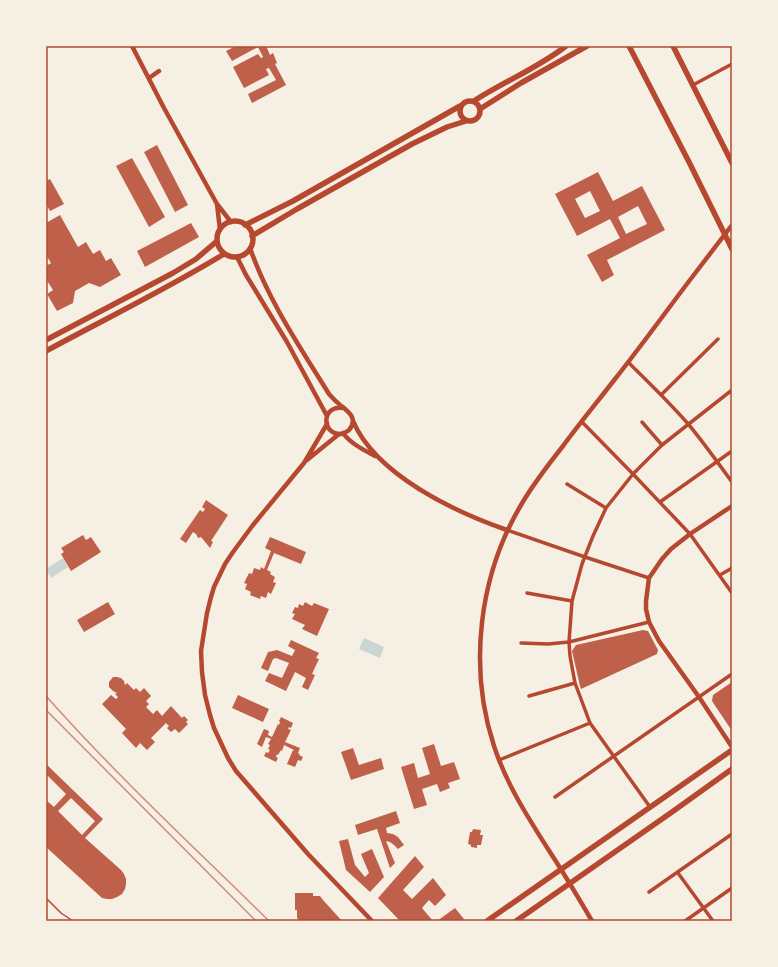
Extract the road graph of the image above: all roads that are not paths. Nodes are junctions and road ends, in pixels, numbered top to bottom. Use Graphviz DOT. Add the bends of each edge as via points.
graph roads {
  1 [pos="132,46"];
  2 [pos="566,46"];
  3 [pos="588,46"];
  4 [pos="629,46"];
  5 [pos="673,46"];
  6 [pos="732,64"];
  7 [pos="159,71"];
  8 [pos="148,78"];
  9 [pos="693,85"];
  10 [pos="474,101"];
  11 [pos="460,106"];
  12 [pos="480,109"];
  13 [pos="466,121"];
  14 [pos="732,163"];
  15 [pos="217,204"];
  16 [pos="231,222"];
  17 [pos="245,225"];
  18 [pos="732,225"];
  19 [pos="220,230"];
  20 [pos="725,234"];
  21 [pos="252,236"];
  22 [pos="217,241"];
  23 [pos="250,248"];
  24 [pos="732,249"];
  25 [pos="224,254"];
  26 [pos="237,257"];
  27 [pos="718,339"];
  28 [pos="46,340"];
  29 [pos="46,351"];
  30 [pos="628,362"];
  31 [pos="732,390"];
  32 [pos="661,395"];
  33 [pos="344,408"];
  34 [pos="327,416"];
  35 [pos="353,421"];
  36 [pos="582,422"];
  37 [pos="642,422"];
  38 [pos="327,424"];
  39 [pos="688,424"];
  40 [pos="341,434"];
  41 [pos="662,445"];
  42 [pos="732,451"];
  43 [pos="378,458"];
  44 [pos="718,462"];
  45 [pos="304,463"];
  46 [pos="633,474"];
  47 [pos="732,482"];
  48 [pos="567,484"];
  49 [pos="660,502"];
  50 [pos="732,506"];
  51 [pos="606,508"];
  52 [pos="507,530"];
  53 [pos="690,534"];
  54 [pos="585,557"];
  55 [pos="732,568"];
  56 [pos="720,575"];
  57 [pos="649,578"];
  58 [pos="527,593"];
  59 [pos="732,593"];
  60 [pos="572,601"];
  61 [pos="649,622"];
  62 [pos="569,642"];
  63 [pos="521,643"];
  64 [pos="732,674"];
  65 [pos="576,683"];
  66 [pos="528,696"];
  67 [pos="699,697"];
  68 [pos="590,723"];
  69 [pos="732,747"];
  70 [pos="732,750"];
  71 [pos="614,756"];
  72 [pos="499,760"];
  73 [pos="732,769"];
  74 [pos="555,797"];
  75 [pos="650,808"];
  76 [pos="732,834"];
  77 [pos="561,869"];
  78 [pos="678,873"];
  79 [pos="570,884"];
  80 [pos="732,888"];
  81 [pos="649,892"];
  82 [pos="46,898"];
  83 [pos="703,908"];
  84 [pos="73,921"];
  85 [pos="372,921"];
  86 [pos="488,921"];
  87 [pos="516,921"];
  88 [pos="592,921"];
  89 [pos="685,921"];
  90 [pos="713,921"];
  1 -- 8 [label="street"];
  2 -- 10 [label="main road"];
  3 -- 12 [label="main road"];
  4 -- 20 [label="main road"];
  5 -- 9 [label="main road"];
  6 -- 9 [label="street"];
  7 -- 8 [label="street"];
  8 -- 15 [label="street"];
  9 -- 14 [label="main road"];
  10 -- 11 [label="main road" via="467,101"];
  10 -- 12 [label="main road"];
  11 -- 13 [label="main road" via="460,116"];
  11 -- 17 [label="main road" via="293,201"];
  12 -- 13 [label="main road" via="475,120"];
  13 -- 21 [label="main road" via="412,144"];
  15 -- 16 [label="street"];
  15 -- 19 [label="street"];
  16 -- 17 [label="main road"];
  16 -- 19 [label="main road"];
  17 -- 21 [label="main road"];
  18 -- 20 [label="street"];
  19 -- 22 [label="main road"];
  20 -- 24 [label="main road"];
  20 -- 30 [label="street"];
  21 -- 23 [label="main road"];
  22 -- 25 [label="main road"];
  22 -- 28 [label="main road" via="196,259 173,273"];
  23 -- 26 [label="main road" via="242,256"];
  23 -- 33 [label="street" via="257,268 284,320 329,394"];
  25 -- 26 [label="main road"];
  25 -- 29 [label="main road"];
  26 -- 34 [label="street"];
  27 -- 32 [label="street"];
  30 -- 32 [label="street"];
  30 -- 36 [label="street"];
  31 -- 39 [label="street"];
  32 -- 39 [label="street"];
  33 -- 34 [label="street" via="336,408"];
  33 -- 35 [label="street" via="350,413"];
  34 -- 38 [label="street"];
  35 -- 40 [label="street" via="350,429"];
  35 -- 43 [label="street"];
  36 -- 46 [label="street"];
  36 -- 52 [label="street" via="535,482"];
  37 -- 41 [label="street"];
  38 -- 40 [label="street" via="331,431"];
  38 -- 45 [label="street"];
  39 -- 41 [label="street"];
  39 -- 44 [label="street"];
  40 -- 43 [label="street"];
  40 -- 45 [label="street"];
  41 -- 46 [label="street"];
  42 -- 44 [label="street"];
  43 -- 52 [label="street" via="393,472 438,500"];
  44 -- 47 [label="street"];
  44 -- 49 [label="street"];
  45 -- 85 [label="street" via="233,552 214,587 201,651 205,695 214,728 236,771 308,854"];
  46 -- 49 [label="street"];
  46 -- 51 [label="street"];
  48 -- 51 [label="street"];
  49 -- 53 [label="street"];
  50 -- 53 [label="street"];
  51 -- 54 [label="street"];
  52 -- 54 [label="street"];
  52 -- 72 [label="street" via="488,585 481,635 484,707"];
  53 -- 56 [label="street"];
  53 -- 57 [label="street" via="671,549"];
  54 -- 57 [label="street"];
  54 -- 60 [label="street"];
  55 -- 56 [label="street"];
  56 -- 59 [label="street"];
  57 -- 61 [label="street" via="646,601"];
  58 -- 60 [label="street"];
  60 -- 62 [label="street"];
  61 -- 62 [label="street"];
  61 -- 67 [label="street" via="659,641"];
  62 -- 63 [label="street"];
  62 -- 65 [label="street"];
  64 -- 67 [label="street"];
  65 -- 66 [label="street"];
  65 -- 68 [label="street"];
  67 -- 69 [label="street"];
  67 -- 71 [label="street"];
  68 -- 71 [label="street"];
  68 -- 72 [label="street"];
  70 -- 75 [label="main road"];
  71 -- 74 [label="street"];
  71 -- 75 [label="street"];
  72 -- 77 [label="street" via="519,802"];
  73 -- 79 [label="main road"];
  75 -- 77 [label="main road"];
  76 -- 78 [label="street"];
  77 -- 79 [label="street"];
  77 -- 86 [label="main road"];
  78 -- 81 [label="street"];
  78 -- 83 [label="street"];
  79 -- 87 [label="main road"];
  79 -- 88 [label="street"];
  80 -- 83 [label="street"];
  82 -- 84 [label="lane"];
  83 -- 89 [label="street"];
  83 -- 90 [label="street"];
}
